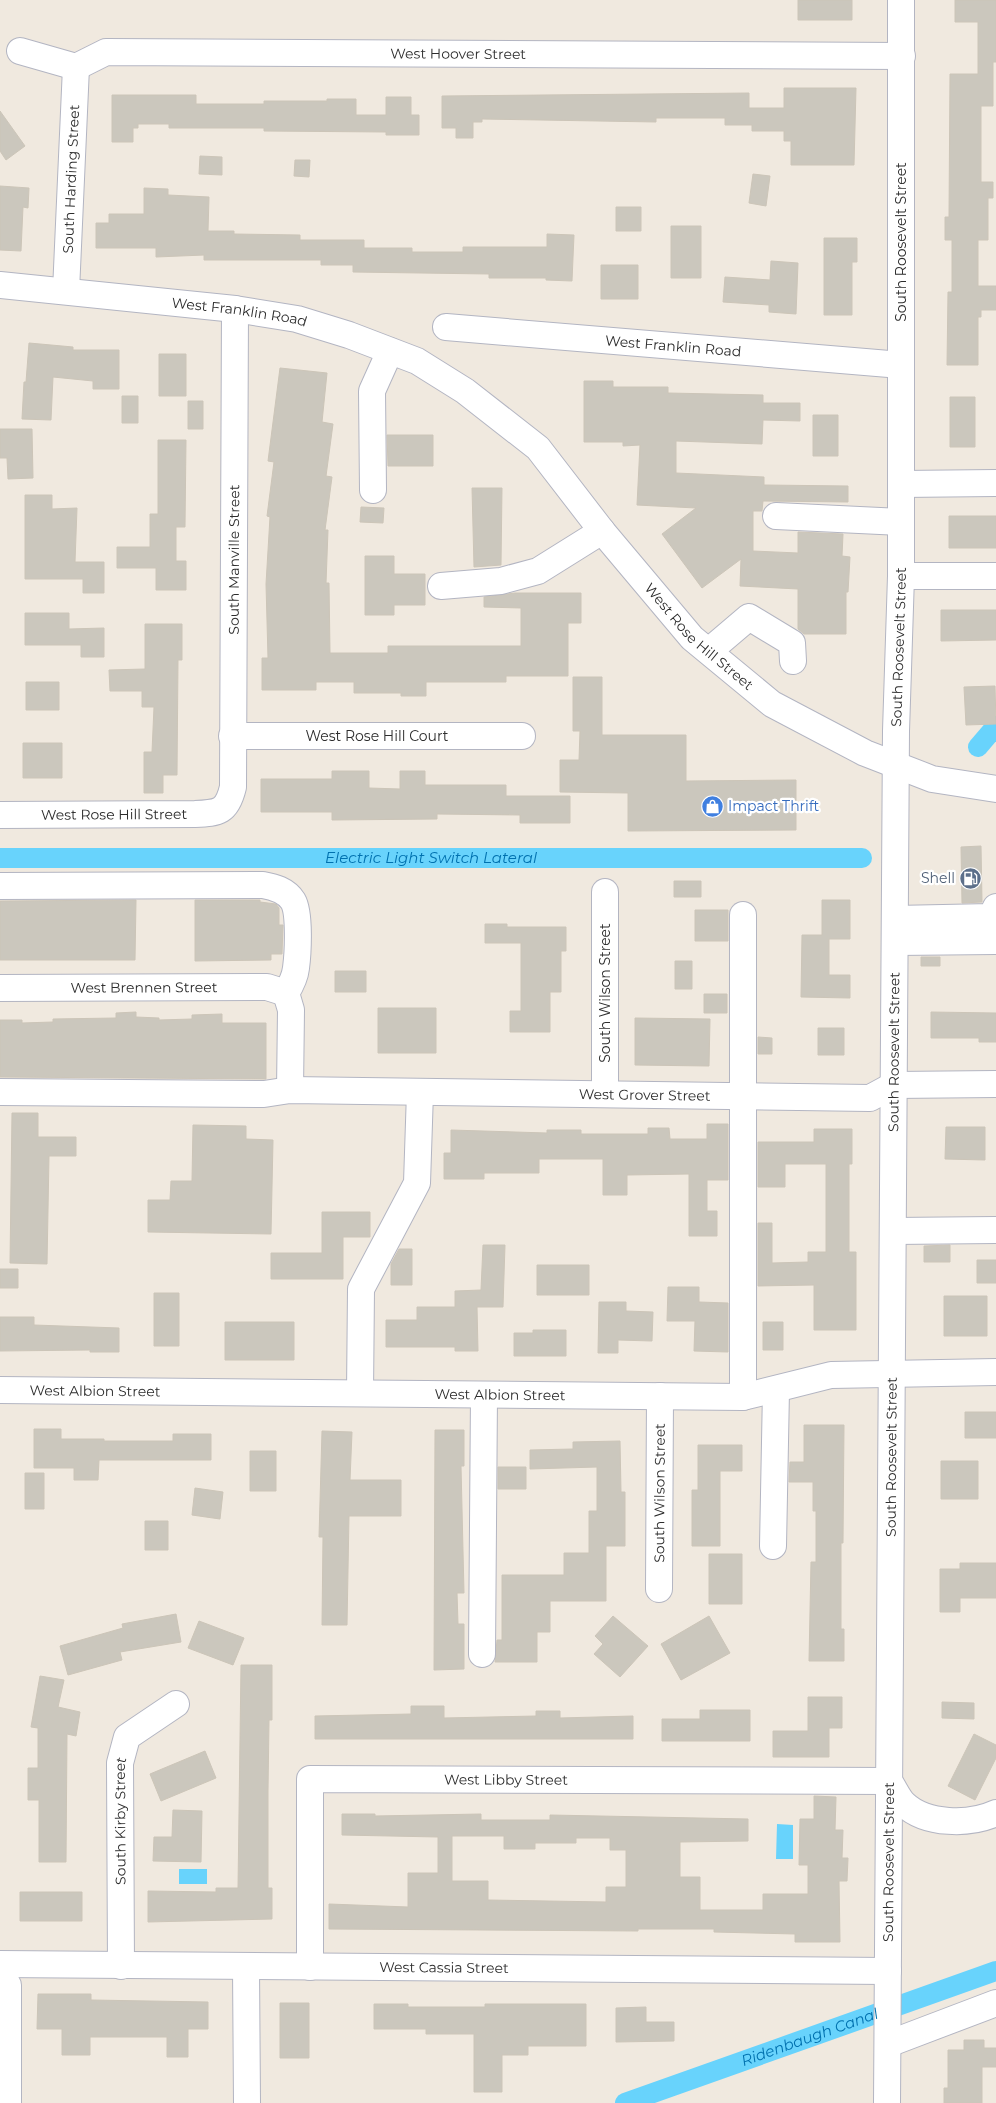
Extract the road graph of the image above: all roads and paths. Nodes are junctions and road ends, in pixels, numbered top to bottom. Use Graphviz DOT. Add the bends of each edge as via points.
graph roads {
  1 [pos="901,0"];
  2 [pos="20,51"];
  3 [pos="902,56"];
  4 [pos="76,67"];
  5 [pos="0,285"];
  6 [pos="66,291"];
  7 [pos="236,309"];
  8 [pos="446,327"];
  9 [pos="390,351"];
  10 [pos="901,365"];
  11 [pos="465,391"];
  12 [pos="996,483"];
  13 [pos="901,484"];
  14 [pos="373,490"];
  15 [pos="776,516"];
  16 [pos="900,522"];
  17 [pos="602,531"];
  18 [pos="901,576"];
  19 [pos="996,576"];
  20 [pos="441,586"];
  21 [pos="709,652"];
  22 [pos="793,661"];
  23 [pos="232,736"];
  24 [pos="522,736"];
  25 [pos="896,765"];
  26 [pos="996,788"];
  27 [pos="225,808"];
  28 [pos="0,815"];
  29 [pos="0,886"];
  30 [pos="605,892"];
  31 [pos="996,907"];
  32 [pos="743,914"];
  33 [pos="895,931"];
  34 [pos="996,942"];
  35 [pos="0,988"];
  36 [pos="286,993"];
  37 [pos="996,1084"];
  38 [pos="894,1085"];
  39 [pos="290,1090"];
  40 [pos="0,1092"];
  41 [pos="420,1092"];
  42 [pos="605,1094"];
  43 [pos="743,1096"];
  44 [pos="996,1230"];
  45 [pos="893,1231"];
  46 [pos="892,1372"];
  47 [pos="996,1372"];
  48 [pos="0,1390"];
  49 [pos="776,1390"];
  50 [pos="360,1393"];
  51 [pos="484,1395"];
  52 [pos="660,1396"];
  53 [pos="743,1397"];
  54 [pos="773,1546"];
  55 [pos="659,1589"];
  56 [pos="482,1654"];
  57 [pos="176,1704"];
  58 [pos="889,1781"];
  59 [pos="996,1813"];
  60 [pos="0,1964"];
  61 [pos="121,1966"];
  62 [pos="246,1966"];
  63 [pos="310,1967"];
  64 [pos="888,1971"];
  65 [pos="0,1973"];
  66 [pos="996,2004"];
  67 [pos="888,2021"];
  68 [pos="8,2098"];
  69 [pos="247,2103"];
  70 [pos="887,2103"];
  1 -- 3 [label="street, South Roosevelt Street"];
  2 -- 4 [label="street"];
  3 -- 4 [label="street, West Hoover Street" via="106,52"];
  3 -- 10 [label="street, South Roosevelt Street"];
  4 -- 6 [label="street, South Harding Street"];
  5 -- 6 [label="street, West Franklin Road"];
  6 -- 7 [label="street, West Franklin Road"];
  7 -- 9 [label="street, West Franklin Road" via="297,319"];
  7 -- 23 [label="street, South Manville Street"];
  8 -- 10 [label="street, West Franklin Road"];
  9 -- 11 [label="street, West Franklin Road" via="417,361"];
  9 -- 14 [label="street" via="372,391"];
  10 -- 13 [label="street, South Roosevelt Street"];
  11 -- 17 [label="street, West Rose Hill Street" via="538,448"];
  12 -- 13 [label="street"];
  13 -- 16 [label="street, South Roosevelt Street"];
  15 -- 16 [label="street"];
  16 -- 18 [label="street, South Roosevelt Street"];
  17 -- 20 [label="street" via="538,571 501,581"];
  17 -- 21 [label="street, West Rose Hill Street" via="692,638"];
  18 -- 19 [label="street"];
  18 -- 25 [label="street, South Roosevelt Street"];
  21 -- 22 [label="street" via="749,617 792,642"];
  21 -- 25 [label="street, West Rose Hill Street" via="772,704 865,753"];
  23 -- 24 [label="street, West Rose Hill Court"];
  23 -- 27 [label="street, South Manville Street" via="233,787"];
  25 -- 26 [label="street, West Rose Hill Street" via="932,779"];
  25 -- 33 [label="street, South Roosevelt Street"];
  27 -- 28 [label="street, West Rose Hill Street" via="215,813 195,814"];
  29 -- 36 [label="street" via="263,885 275,888 285,893 296,910 296,968"];
  30 -- 42 [label="street, South Wilson Street"];
  31 -- 33 [label="street" via="991,917"];
  32 -- 43 [label="street"];
  33 -- 34 [label="street"];
  33 -- 38 [label="street, South Roosevelt Street"];
  35 -- 36 [label="street, West Brennen Street" via="267,987"];
  36 -- 39 [label="street" via="291,1010"];
  37 -- 38 [label="street, West Grover Street"];
  38 -- 43 [label="street, West Grover Street" via="870,1098"];
  38 -- 45 [label="street, South Roosevelt Street"];
  39 -- 40 [label="street, West Grover Street" via="264,1094"];
  39 -- 41 [label="street, West Grover Street"];
  41 -- 42 [label="street, West Grover Street"];
  41 -- 50 [label="street" via="417,1183 361,1289"];
  42 -- 43 [label="street, West Grover Street"];
  43 -- 53 [label="street"];
  44 -- 45 [label="street"];
  45 -- 46 [label="street, South Roosevelt Street"];
  46 -- 47 [label="street, West Albion Street"];
  46 -- 49 [label="street, West Albion Street" via="831,1375"];
  46 -- 58 [label="street, South Roosevelt Street"];
  48 -- 50 [label="street, West Albion Street"];
  49 -- 53 [label="street, West Albion Street"];
  49 -- 54 [label="street"];
  50 -- 51 [label="street, West Albion Street"];
  51 -- 52 [label="street, West Albion Street"];
  51 -- 56 [label="street"];
  52 -- 53 [label="street, West Albion Street"];
  52 -- 55 [label="street, South Wilson Street"];
  57 -- 61 [label="street, South Kirby Street" via="127,1737 120,1763"];
  58 -- 59 [label="street" via="904,1804 930,1818 967,1821"];
  58 -- 63 [label="street, West Libby Street" via="310,1779"];
  58 -- 64 [label="street, South Roosevelt Street"];
  60 -- 61 [label="street, West Cassia Street"];
  61 -- 62 [label="street, West Cassia Street"];
  62 -- 63 [label="street, West Cassia Street"];
  62 -- 69 [label="street"];
  63 -- 64 [label="street, West Cassia Street"];
  64 -- 67 [label="street, South Roosevelt Street"];
  65 -- 68 [label="street" via="8,1985"];
  66 -- 67 [label="street"];
  67 -- 70 [label="street, South Roosevelt Street"];
}
